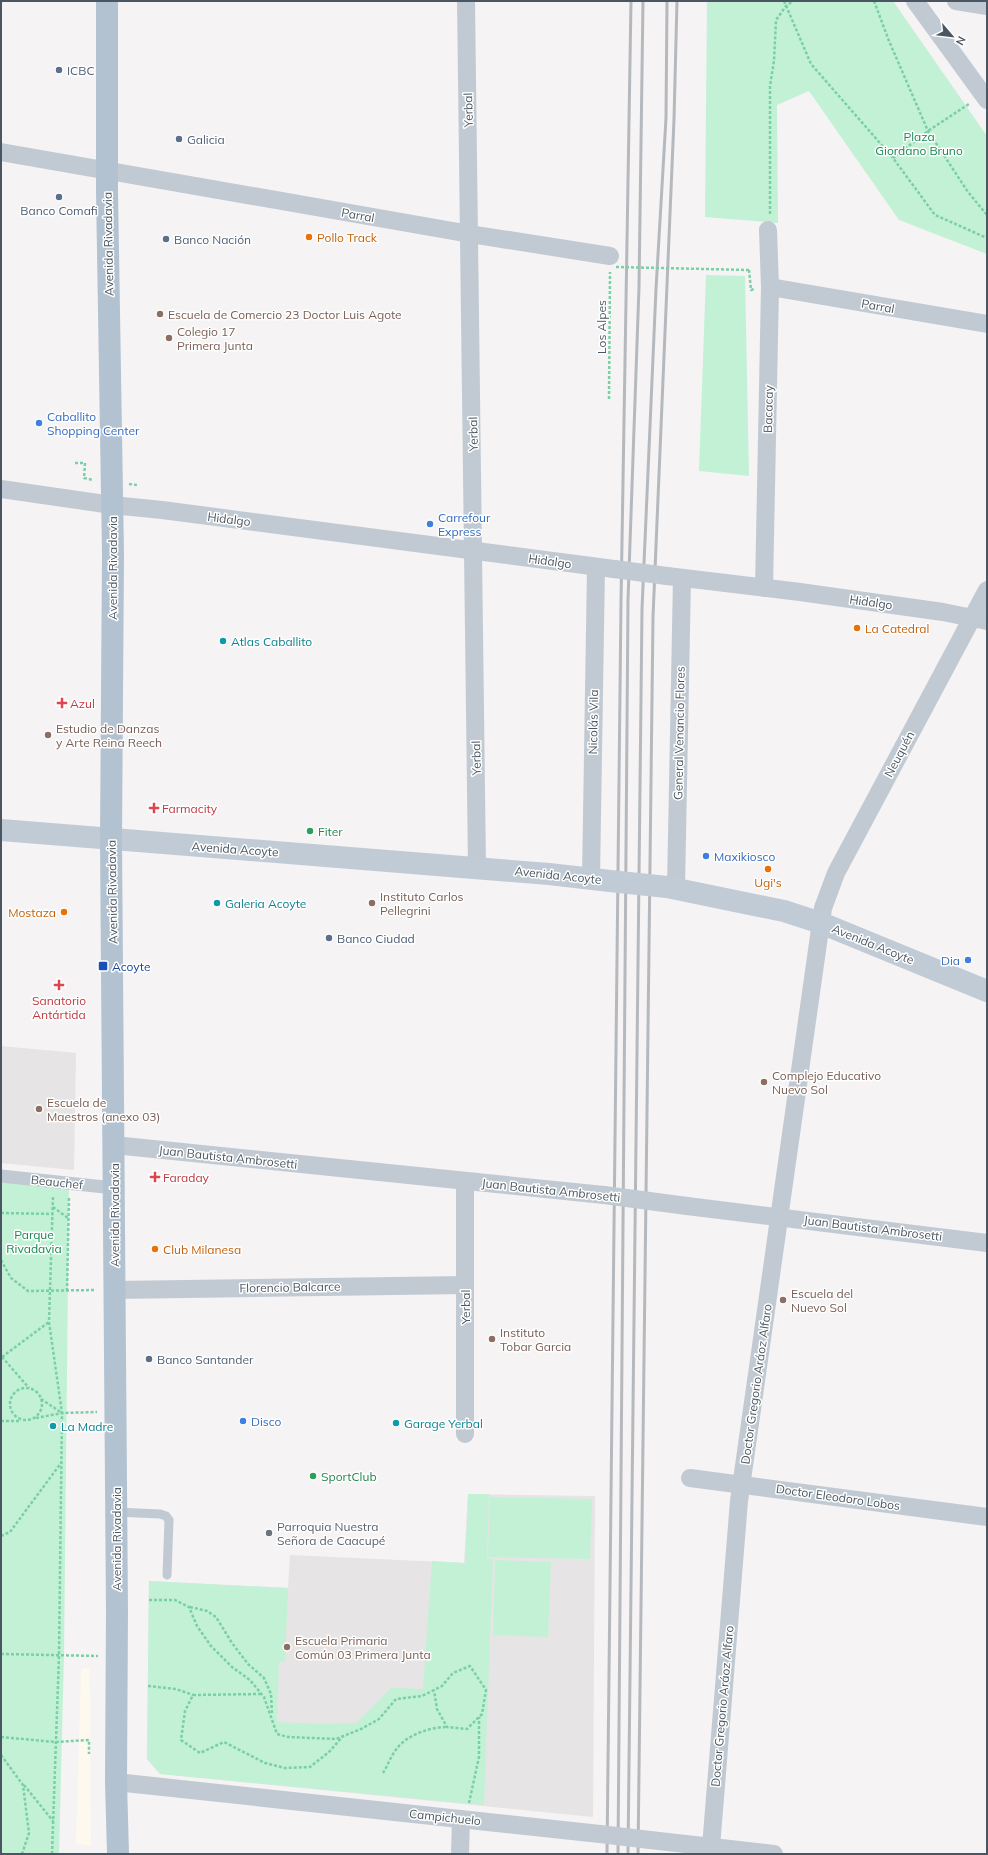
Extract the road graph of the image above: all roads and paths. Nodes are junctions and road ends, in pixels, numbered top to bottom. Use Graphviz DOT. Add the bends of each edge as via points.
graph roads {
  1 [pos="107,1"];
  2 [pos="466,1"];
  3 [pos="784,1"];
  4 [pos="793,1"];
  5 [pos="874,1"];
  6 [pos="915,1"];
  7 [pos="956,1"];
  8 [pos="786,6"];
  9 [pos="987,6"];
  10 [pos="985,97"];
  11 [pos="928,131"];
  12 [pos="1,152"];
  13 [pos="893,158"];
  14 [pos="107,171"];
  15 [pos="987,215"];
  16 [pos="768,230"];
  17 [pos="470,234"];
  18 [pos="987,238"];
  19 [pos="613,261"];
  20 [pos="770,287"];
  21 [pos="750,290"];
  22 [pos="987,324"];
  23 [pos="609,399"];
  24 [pos="1,489"];
  25 [pos="112,505"];
  26 [pos="474,551"];
  27 [pos="596,567"];
  28 [pos="674,577"];
  29 [pos="764,588"];
  30 [pos="987,590"];
  31 [pos="979,620"];
  32 [pos="1,830"];
  33 [pos="112,840"];
  34 [pos="477,868"];
  35 [pos="600,879"];
  36 [pos="671,887"];
  37 [pos="821,923"];
  38 [pos="987,991"];
  39 [pos="114,1145"];
  40 [pos="1,1176"];
  41 [pos="54,1181"];
  42 [pos="465,1181"];
  43 [pos="69,1183"];
  44 [pos="114,1188"];
  45 [pos="53,1207"];
  46 [pos="1,1213"];
  47 [pos="53,1214"];
  48 [pos="780,1216"];
  49 [pos="68,1218"];
  50 [pos="987,1242"];
  51 [pos="1,1260"];
  52 [pos="465,1285"];
  53 [pos="114,1290"];
  54 [pos="51,1291"];
  55 [pos="66,1291"];
  56 [pos="50,1322"];
  57 [pos="2,1357"];
  58 [pos="29,1388"];
  59 [pos="41,1399"];
  60 [pos="115,1412"];
  61 [pos="62,1413"];
  62 [pos="34,1418"];
  63 [pos="1,1421"];
  64 [pos="23,1421"];
  65 [pos="465,1434"];
  66 [pos="62,1462"];
  67 [pos="690,1478"];
  68 [pos="742,1484"];
  69 [pos="116,1512"];
  70 [pos="987,1517"];
  71 [pos="1,1536"];
  72 [pos="167,1574"];
  73 [pos="149,1600"];
  74 [pos="189,1607"];
  75 [pos="1,1654"];
  76 [pos="59,1655"];
  77 [pos="82,1655"];
  78 [pos="148,1686"];
  79 [pos="434,1690"];
  80 [pos="261,1694"];
  81 [pos="193,1695"];
  82 [pos="479,1717"];
  83 [pos="272,1718"];
  84 [pos="447,1726"];
  85 [pos="343,1736"];
  86 [pos="1,1737"];
  87 [pos="55,1742"];
  88 [pos="89,1754"];
  89 [pos="1,1755"];
  90 [pos="383,1773"];
  91 [pos="116,1782"];
  92 [pos="23,1785"];
  93 [pos="464,1819"];
  94 [pos="53,1821"];
  95 [pos="659,1845"];
  96 [pos="711,1847"];
  97 [pos="22,1854"];
  98 [pos="52,1854"];
  99 [pos="118,1854"];
  100 [pos="460,1854"];
  101 [pos="774,1854"];
  1 -- 14 [label="main road, Avenida Rivadavia"];
  2 -- 17 [label="street, Yerbal"];
  3 -- 8 [label="path"];
  4 -- 8 [label="path"];
  5 -- 11 [label="path"];
  6 -- 10 [label="street"];
  7 -- 9 [label="street"];
  8 -- 13 [label="path" via="811,64"];
  8 -- 16 [label="path" via="776,20 770,86"];
  10 -- 11 [label="path"];
  11 -- 13 [label="path"];
  11 -- 15 [label="path" via="968,192"];
  12 -- 14 [label="street, Parral"];
  13 -- 18 [label="path" via="936,215"];
  14 -- 17 [label="street, Parral"];
  14 -- 25 [label="main road, Avenida Rivadavia"];
  16 -- 20 [label="street, Bacacay"];
  17 -- 19 [label="street, Parral"];
  17 -- 26 [label="street, Yerbal"];
  19 -- 21 [label="path, bridge" via="749,270"];
  19 -- 23 [label="path, Los Alpes"];
  20 -- 22 [label="street, Parral"];
  20 -- 29 [label="street, Bacacay"];
  24 -- 25 [label="street, Hidalgo"];
  25 -- 26 [label="street, Hidalgo"];
  25 -- 33 [label="main road, Avenida Rivadavia"];
  26 -- 27 [label="street, Hidalgo"];
  26 -- 34 [label="street, Yerbal"];
  27 -- 28 [label="street, Hidalgo, bridge"];
  27 -- 35 [label="street, Nicolás Vila"];
  28 -- 29 [label="street, Hidalgo"];
  28 -- 36 [label="street, General Venancio Flores"];
  29 -- 31 [label="street, Hidalgo" via="943,612"];
  30 -- 31 [label="street, Neuquén"];
  31 -- 37 [label="street, Neuquén" via="836,872 823,908"];
  32 -- 33 [label="main road, Avenida Acoyte"];
  33 -- 34 [label="main road, Avenida Acoyte"];
  33 -- 39 [label="main road, Avenida Rivadavia"];
  34 -- 35 [label="main road, Avenida Acoyte"];
  35 -- 36 [label="main road, Avenida Acoyte, bridge"];
  36 -- 37 [label="main road, Avenida Acoyte" via="784,911"];
  37 -- 38 [label="main road, Avenida Acoyte"];
  37 -- 48 [label="street, Doctor Gregorio Aráoz Alfaro"];
  39 -- 42 [label="street, Juan Bautista Ambrosetti"];
  39 -- 44 [label="main road, Avenida Rivadavia"];
  40 -- 41 [label="street, Beauchef"];
  41 -- 43 [label="street, Beauchef"];
  41 -- 45 [label="path"];
  42 -- 48 [label="street, Juan Bautista Ambrosetti, bridge"];
  42 -- 52 [label="street, Yerbal"];
  43 -- 44 [label="street, Beauchef"];
  43 -- 49 [label="path"];
  44 -- 53 [label="main road, Avenida Rivadavia"];
  45 -- 47 [label="path"];
  45 -- 49 [label="path"];
  46 -- 47 [label="path"];
  47 -- 54 [label="path"];
  48 -- 50 [label="street, Juan Bautista Ambrosetti"];
  48 -- 68 [label="street, Doctor Gregorio Aráoz Alfaro"];
  49 -- 55 [label="path"];
  51 -- 54 [label="path" via="11,1278 28,1292"];
  52 -- 53 [label="street, Florencio Balcarce"];
  52 -- 65 [label="street, Yerbal"];
  53 -- 55 [label="path"];
  53 -- 60 [label="main road, Avenida Rivadavia"];
  54 -- 55 [label="path"];
  54 -- 56 [label="path"];
  56 -- 57 [label="path"];
  56 -- 61 [label="path"];
  57 -- 58 [label="path"];
  58 -- 59 [label="path"];
  58 -- 64 [label="path" via="18,1390 10,1400 9,1406 14,1416"];
  59 -- 61 [label="path"];
  59 -- 62 [label="path" via="41,1410"];
  60 -- 61 [label="path"];
  60 -- 69 [label="main road, Avenida Rivadavia"];
  61 -- 62 [label="path"];
  61 -- 66 [label="path"];
  62 -- 64 [label="path"];
  63 -- 64 [label="path"];
  66 -- 71 [label="path" via="10,1532"];
  66 -- 76 [label="path"];
  67 -- 68 [label="street, Doctor Eleodoro Lobos"];
  68 -- 70 [label="street, Doctor Eleodoro Lobos"];
  68 -- 96 [label="street, Doctor Gregorio Aráoz Alfaro"];
  69 -- 72 [label="lane" via="166,1516 169,1520"];
  69 -- 91 [label="main road, Avenida Rivadavia"];
  73 -- 74 [label="path" via="175,1600"];
  74 -- 80 [label="path" via="197,1626 211,1646 232,1667 250,1680"];
  74 -- 83 [label="path" via="207,1611 216,1617 232,1644 248,1664 264,1678 271,1694"];
  75 -- 76 [label="path"];
  76 -- 77 [label="path"];
  76 -- 87 [label="path"];
  78 -- 81 [label="path" via="176,1689"];
  79 -- 82 [label="path" via="442,1686 453,1672 470,1666 486,1690 482,1714"];
  79 -- 84 [label="path" via="437,1708"];
  79 -- 85 [label="path" via="422,1696 396,1699 379,1719"];
  80 -- 81 [label="path"];
  80 -- 83 [label="path"];
  81 -- 85 [label="path" via="185,1711 181,1740 200,1753 224,1742 265,1763 285,1768 310,1767 329,1752"];
  82 -- 84 [label="path" via="467,1729"];
  82 -- 93 [label="path" via="479,1757"];
  83 -- 85 [label="path" via="277,1734 288,1737 336,1739"];
  84 -- 90 [label="path" via="433,1727 398,1746"];
  86 -- 87 [label="path"];
  87 -- 88 [label="path" via="89,1740"];
  87 -- 94 [label="path"];
  89 -- 92 [label="path"];
  91 -- 93 [label="street, Campichuelo"];
  91 -- 99 [label="main road, Avenida Rivadavia"];
  92 -- 94 [label="path"];
  92 -- 97 [label="path" via="29,1833"];
  93 -- 95 [label="street, Campichuelo, bridge" via="600,1834"];
  93 -- 100 [label="street"];
  94 -- 98 [label="path"];
  95 -- 96 [label="street, Campichuelo"];
  96 -- 101 [label="street, Campichuelo"];
}
